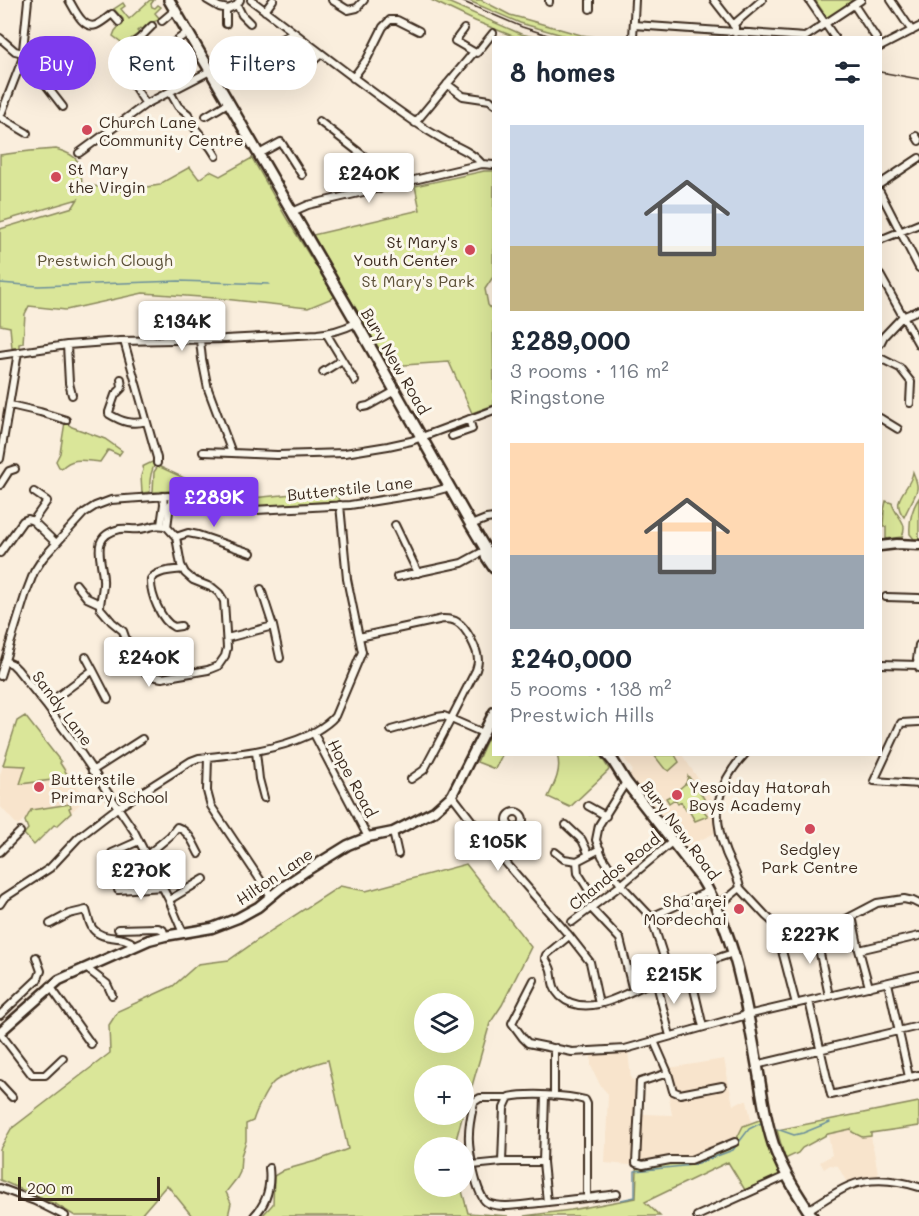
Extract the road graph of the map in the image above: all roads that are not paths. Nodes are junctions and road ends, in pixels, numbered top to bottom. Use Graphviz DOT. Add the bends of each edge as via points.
graph roads {
  1 [pos="28,0"];
  2 [pos="69,0"];
  3 [pos="169,0"];
  4 [pos="207,0"];
  5 [pos="251,0"];
  6 [pos="273,0"];
  7 [pos="332,0"];
  8 [pos="364,0"];
  9 [pos="590,0"];
  10 [pos="637,0"];
  11 [pos="714,0"];
  12 [pos="761,0"];
  13 [pos="809,0"];
  14 [pos="861,0"];
  15 [pos="891,0"];
  16 [pos="238,2"];
  17 [pos="854,5"];
  18 [pos="226,9"];
  19 [pos="590,9"];
  20 [pos="174,10"];
  21 [pos="265,11"];
  22 [pos="162,21"];
  23 [pos="119,22"];
  24 [pos="250,23"];
  25 [pos="226,24"];
  26 [pos="825,24"];
  27 [pos="634,25"];
  28 [pos="733,25"];
  29 [pos="152,26"];
  30 [pos="919,27"];
  31 [pos="464,29"];
  32 [pos="419,31"];
  33 [pos="912,31"];
  34 [pos="188,32"];
  35 [pos="292,33"];
  36 [pos="493,33"];
  37 [pos="735,33"];
  38 [pos="24,36"];
  39 [pos="183,36"];
  40 [pos="287,36"];
  41 [pos="633,36"];
  42 [pos="788,36"];
  43 [pos="807,36"];
  44 [pos="834,36"];
  45 [pos="875,36"];
  46 [pos="0,38"];
  47 [pos="882,45"];
  48 [pos="474,52"];
  49 [pos="18,54"];
  50 [pos="321,54"];
  51 [pos="317,58"];
  52 [pos="18,68"];
  53 [pos="209,69"];
  54 [pos="209,72"];
  55 [pos="353,78"];
  56 [pos="447,84"];
  57 [pos="50,90"];
  58 [pos="220,90"];
  59 [pos="170,92"];
  60 [pos="0,96"];
  61 [pos="492,100"];
  62 [pos="6,102"];
  63 [pos="146,104"];
  64 [pos="228,104"];
  65 [pos="63,107"];
  66 [pos="206,116"];
  67 [pos="0,117"];
  68 [pos="319,121"];
  69 [pos="415,123"];
  70 [pos="27,133"];
  71 [pos="79,153"];
  72 [pos="259,154"];
  73 [pos="216,156"];
  74 [pos="919,158"];
  75 [pos="482,164"];
  76 [pos="492,165"];
  77 [pos="302,175"];
  78 [pos="882,183"];
  79 [pos="380,189"];
  80 [pos="882,196"];
  81 [pos="292,212"];
  82 [pos="919,224"];
  83 [pos="902,232"];
  84 [pos="882,239"];
  85 [pos="919,268"];
  86 [pos="882,279"];
  87 [pos="919,310"];
  88 [pos="902,316"];
  89 [pos="356,323"];
  90 [pos="326,333"];
  91 [pos="882,334"];
  92 [pos="200,340"];
  93 [pos="124,341"];
  94 [pos="67,345"];
  95 [pos="919,345"];
  96 [pos="18,352"];
  97 [pos="0,355"];
  98 [pos="882,359"];
  99 [pos="342,360"];
  100 [pos="323,372"];
  101 [pos="121,379"];
  102 [pos="355,381"];
  103 [pos="395,391"];
  104 [pos="72,395"];
  105 [pos="910,403"];
  106 [pos="10,405"];
  107 [pos="363,407"];
  108 [pos="492,411"];
  109 [pos="469,418"];
  110 [pos="882,419"];
  111 [pos="66,420"];
  112 [pos="146,421"];
  113 [pos="898,429"];
  114 [pos="452,436"];
  115 [pos="422,438"];
  116 [pos="203,452"];
  117 [pos="232,453"];
  118 [pos="0,459"];
  119 [pos="157,463"];
  120 [pos="15,469"];
  121 [pos="0,484"];
  122 [pos="450,487"];
  123 [pos="34,492"];
  124 [pos="163,496"];
  125 [pos="173,496"];
  126 [pos="340,506"];
  127 [pos="492,518"];
  128 [pos="33,521"];
  129 [pos="395,525"];
  130 [pos="471,525"];
  131 [pos="164,526"];
  132 [pos="176,537"];
  133 [pos="56,543"];
  134 [pos="919,545"];
  135 [pos="882,546"];
  136 [pos="0,553"];
  137 [pos="250,553"];
  138 [pos="489,553"];
  139 [pos="492,565"];
  140 [pos="183,569"];
  141 [pos="418,573"];
  142 [pos="397,577"];
  143 [pos="76,584"];
  144 [pos="261,589"];
  145 [pos="886,597"];
  146 [pos="919,598"];
  147 [pos="99,603"];
  148 [pos="181,625"];
  149 [pos="273,626"];
  150 [pos="359,637"];
  151 [pos="227,638"];
  152 [pos="919,645"];
  153 [pos="0,651"];
  154 [pos="86,657"];
  155 [pos="6,658"];
  156 [pos="280,658"];
  157 [pos="882,664"];
  158 [pos="919,666"];
  159 [pos="93,670"];
  160 [pos="0,676"];
  161 [pos="108,699"];
  162 [pos="46,705"];
  163 [pos="492,716"];
  164 [pos="451,719"];
  165 [pos="919,722"];
  166 [pos="391,730"];
  167 [pos="313,732"];
  168 [pos="483,733"];
  169 [pos="142,739"];
  170 [pos="256,752"];
  171 [pos="744,756"];
  172 [pos="208,757"];
  173 [pos="610,757"];
  174 [pos="92,771"];
  175 [pos="411,779"];
  176 [pos="626,782"];
  177 [pos="919,784"];
  178 [pos="452,795"];
  179 [pos="264,798"];
  180 [pos="588,806"];
  181 [pos="117,808"];
  182 [pos="606,816"];
  183 [pos="509,825"];
  184 [pos="566,825"];
  185 [pos="20,832"];
  186 [pos="393,832"];
  187 [pos="368,837"];
  188 [pos="139,841"];
  189 [pos="673,841"];
  190 [pos="488,842"];
  191 [pos="600,849"];
  192 [pos="0,852"];
  193 [pos="555,852"];
  194 [pos="112,853"];
  195 [pos="199,854"];
  196 [pos="398,854"];
  197 [pos="147,855"];
  198 [pos="589,855"];
  199 [pos="577,861"];
  200 [pos="204,879"];
  201 [pos="621,885"];
  202 [pos="163,887"];
  203 [pos="740,888"];
  204 [pos="118,890"];
  205 [pos="709,891"];
  206 [pos="590,892"];
  207 [pos="271,897"];
  208 [pos="169,900"];
  209 [pos="84,902"];
  210 [pos="0,904"];
  211 [pos="715,904"];
  212 [pos="919,904"];
  213 [pos="590,907"];
  214 [pos="86,910"];
  215 [pos="852,916"];
  216 [pos="651,917"];
  217 [pos="50,924"];
  218 [pos="775,924"];
  219 [pos="118,929"];
  220 [pos="568,930"];
  221 [pos="815,930"];
  222 [pos="183,933"];
  223 [pos="165,936"];
  224 [pos="919,936"];
  225 [pos="135,945"];
  226 [pos="859,950"];
  227 [pos="733,953"];
  228 [pos="36,957"];
  229 [pos="86,968"];
  230 [pos="690,968"];
  231 [pos="669,973"];
  232 [pos="919,975"];
  233 [pos="534,980"];
  234 [pos="656,980"];
  235 [pos="888,983"];
  236 [pos="50,986"];
  237 [pos="869,987"];
  238 [pos="633,991"];
  239 [pos="112,995"];
  240 [pos="829,996"];
  241 [pos="809,1001"];
  242 [pos="599,1004"];
  243 [pos="796,1004"];
  244 [pos="0,1015"];
  245 [pos="747,1015"];
  246 [pos="919,1026"];
  247 [pos="703,1027"];
  248 [pos="898,1031"];
  249 [pos="0,1033"];
  250 [pos="670,1036"];
  251 [pos="654,1041"];
  252 [pos="92,1044"];
  253 [pos="556,1048"];
  254 [pos="820,1050"];
  255 [pos="63,1058"];
  256 [pos="756,1065"];
  257 [pos="668,1072"];
  258 [pos="919,1075"];
  259 [pos="909,1077"];
  260 [pos="0,1084"];
  261 [pos="722,1086"];
  262 [pos="545,1096"];
  263 [pos="554,1096"];
  264 [pos="12,1097"];
  265 [pos="508,1098"];
  266 [pos="469,1137"];
  267 [pos="735,1142"];
  268 [pos="502,1162"];
  269 [pos="543,1162"];
  270 [pos="474,1165"];
  271 [pos="269,1168"];
  272 [pos="474,1174"];
  273 [pos="786,1176"];
  274 [pos="919,1187"];
  275 [pos="0,1188"];
  276 [pos="617,1194"];
  277 [pos="587,1198"];
  278 [pos="547,1202"];
  279 [pos="810,1213"];
  280 [pos="65,1216"];
  281 [pos="254,1216"];
  282 [pos="696,1216"];
  1 -- 38 [label="street"];
  2 -- 23 [label="street" via="86,25 97,25 112,14"];
  3 -- 20 [label="highway, Bury New Road"];
  4 -- 18 [label="street"];
  5 -- 21 [label="street"];
  6 -- 21 [label="street"];
  7 -- 8 [label="street" via="348,10 357,8"];
  9 -- 19 [label="street"];
  10 -- 27 [label="street"];
  11 -- 28 [label="street"];
  12 -- 28 [label="street"];
  13 -- 26 [label="street"];
  14 -- 17 [label="street"];
  15 -- 33 [label="street"];
  16 -- 18 [label="street"];
  16 -- 24 [label="street"];
  17 -- 26 [label="street"];
  17 -- 45 [label="street"];
  18 -- 25 [label="street"];
  20 -- 22 [label="street"];
  20 -- 34 [label="highway, Bury New Road"];
  21 -- 35 [label="street"];
  26 -- 43 [label="street"];
  26 -- 44 [label="street"];
  27 -- 37 [label="street"];
  27 -- 41 [label="street"];
  28 -- 37 [label="street"];
  29 -- 63 [label="street" via="119,53 128,77"];
  30 -- 33 [label="street"];
  31 -- 48 [label="street" via="455,41"];
  32 -- 55 [label="street" via="390,20"];
  33 -- 47 [label="street"];
  34 -- 39 [label="street"];
  34 -- 53 [label="highway, Bury New Road"];
  35 -- 40 [label="street"];
  35 -- 50 [label="street"];
  36 -- 48 [label="street"];
  37 -- 42 [label="street"];
  46 -- 49 [label="street"];
  48 -- 56 [label="street"];
  50 -- 51 [label="street"];
  50 -- 55 [label="street"];
  52 -- 62 [label="street"];
  54 -- 59 [label="street"];
  55 -- 69 [label="street"];
  56 -- 61 [label="street" via="463,96"];
  56 -- 69 [label="street"];
  57 -- 65 [label="street"];
  58 -- 64 [label="highway, Bury New Road"];
  59 -- 63 [label="street"];
  59 -- 73 [label="street"];
  60 -- 62 [label="street"];
  62 -- 67 [label="street"];
  63 -- 71 [label="street"];
  64 -- 66 [label="street"];
  64 -- 72 [label="highway, Bury New Road"];
  67 -- 70 [label="street"];
  68 -- 79 [label="street" via="374,164"];
  69 -- 75 [label="street"];
  72 -- 77 [label="street" via="281,142"];
  72 -- 81 [label="highway, Bury New Road"];
  74 -- 78 [label="street"];
  75 -- 76 [label="street"];
  75 -- 79 [label="street"];
  79 -- 81 [label="street"];
  80 -- 83 [label="street"];
  81 -- 89 [label="highway, Bury New Road"];
  82 -- 83 [label="street"];
  83 -- 84 [label="street"];
  83 -- 85 [label="street"];
  86 -- 88 [label="street"];
  87 -- 88 [label="street"];
  88 -- 91 [label="street"];
  88 -- 95 [label="street"];
  89 -- 90 [label="street"];
  89 -- 103 [label="highway, Bury New Road"];
  90 -- 92 [label="street"];
  90 -- 99 [label="street"];
  92 -- 93 [label="street"];
  92 -- 117 [label="street" via="208,389"];
  93 -- 94 [label="street"];
  93 -- 112 [label="street"];
  94 -- 96 [label="street"];
  94 -- 104 [label="street"];
  96 -- 97 [label="street"];
  96 -- 106 [label="street"];
  98 -- 105 [label="street" via="900,368 911,382"];
  99 -- 100 [label="street"];
  99 -- 102 [label="street"];
  101 -- 112 [label="street" via="122,388 115,395 109,414 127,423"];
  103 -- 107 [label="street"];
  103 -- 115 [label="highway, Bury New Road"];
  106 -- 111 [label="street"];
  106 -- 118 [label="street"];
  108 -- 109 [label="street"];
  109 -- 114 [label="street" via="472,429"];
  109 -- 115 [label="street"];
  110 -- 113 [label="street"];
  112 -- 119 [label="street"];
  115 -- 117 [label="street" via="345,453"];
  115 -- 122 [label="highway, Bury New Road"];
  116 -- 117 [label="street"];
  120 -- 121 [label="street"];
  122 -- 126 [label="street, Butterstile Lane"];
  122 -- 130 [label="highway, Bury New Road"];
  123 -- 128 [label="street" via="47,501"];
  124 -- 125 [label="street, Butterstile Lane"];
  124 -- 131 [label="street"];
  124 -- 133 [label="street, Butterstile Lane" via="111,500 95,506"];
  125 -- 126 [label="street, Butterstile Lane" via="235,511"];
  125 -- 131 [label="street"];
  126 -- 150 [label="street" via="347,579"];
  127 -- 130 [label="street"];
  128 -- 133 [label="street"];
  128 -- 136 [label="street" via="23,521"];
  129 -- 141 [label="street"];
  130 -- 138 [label="highway, Bury New Road"];
  131 -- 132 [label="street"];
  131 -- 147 [label="street" via="122,529 103,538 99,549 104,588"];
  132 -- 137 [label="street" via="198,535"];
  132 -- 140 [label="street"];
  133 -- 155 [label="street, Butterstile Lane" via="34,572"];
  134 -- 135 [label="main road"];
  138 -- 139 [label="highway, Bury New Road" via="486,556"];
  138 -- 141 [label="street"];
  140 -- 148 [label="street" via="159,573 151,579 152,593 166,621 174,627"];
  140 -- 151 [label="street" via="192,580 219,593 224,601"];
  141 -- 142 [label="street"];
  143 -- 147 [label="street" via="87,598"];
  144 -- 149 [label="street"];
  145 -- 146 [label="street"];
  147 -- 151 [label="street" via="99,608 123,631 138,667 151,676 162,678 218,666 225,656"];
  149 -- 151 [label="street"];
  149 -- 156 [label="street"];
  150 -- 164 [label="street" via="443,619 459,623 477,652 478,661"];
  150 -- 167 [label="street" via="361,655 335,716"];
  152 -- 158 [label="street"];
  153 -- 155 [label="street, Sandy Lane"];
  154 -- 159 [label="street"];
  155 -- 160 [label="street, Butterstile Lane"];
  155 -- 162 [label="street, Sandy Lane"];
  157 -- 158 [label="street"];
  159 -- 161 [label="street"];
  159 -- 162 [label="street"];
  162 -- 174 [label="street, Sandy Lane"];
  163 -- 168 [label="main road, Hilton Lane"];
  164 -- 166 [label="street" via="437,717"];
  164 -- 168 [label="street"];
  164 -- 175 [label="street" via="424,770"];
  165 -- 177 [label="street" via="901,723 874,781"];
  167 -- 170 [label="street"];
  167 -- 187 [label="street, Hope Road"];
  168 -- 178 [label="main road, Hilton Lane"];
  169 -- 174 [label="street"];
  170 -- 172 [label="street"];
  170 -- 179 [label="street"];
  171 -- 203 [label="street" via="724,784 717,805 722,841"];
  172 -- 181 [label="street" via="191,761"];
  172 -- 207 [label="street" via="207,791 211,806"];
  173 -- 176 [label="highway, Bury New Road"];
  174 -- 181 [label="street, Sandy Lane"];
  176 -- 182 [label="street"];
  176 -- 189 [label="highway, Bury New Road"];
  178 -- 186 [label="main road, Hilton Lane" via="434,811"];
  178 -- 190 [label="street"];
  180 -- 182 [label="street"];
  181 -- 188 [label="street, Sandy Lane"];
  181 -- 210 [label="street" via="78,838 50,868"];
  182 -- 191 [label="street" via="596,840"];
  183 -- 190 [label="street"];
  184 -- 198 [label="street" via="582,840"];
  185 -- 192 [label="street"];
  186 -- 187 [label="main road, Hilton Lane"];
  186 -- 196 [label="street"];
  187 -- 207 [label="main road, Hilton Lane" via="348,845"];
  188 -- 194 [label="street"];
  188 -- 197 [label="street, Sandy Lane"];
  189 -- 201 [label="street, Chandos Road"];
  189 -- 205 [label="highway, Bury New Road"];
  190 -- 220 [label="street"];
  191 -- 198 [label="street"];
  191 -- 201 [label="street"];
  193 -- 199 [label="street" via="564,860"];
  195 -- 197 [label="street" via="185,830 177,827"];
  197 -- 202 [label="street, Sandy Lane"];
  198 -- 199 [label="street"];
  199 -- 206 [label="street" via="578,873"];
  200 -- 208 [label="street"];
  201 -- 213 [label="street, Chandos Road"];
  201 -- 216 [label="street"];
  202 -- 204 [label="street"];
  202 -- 208 [label="street, Sandy Lane"];
  203 -- 211 [label="street"];
  203 -- 218 [label="street"];
  205 -- 211 [label="highway, Bury New Road"];
  205 -- 216 [label="street"];
  207 -- 222 [label="main road, Hilton Lane" via="223,925"];
  208 -- 222 [label="street, Sandy Lane"];
  209 -- 214 [label="street"];
  211 -- 227 [label="highway, Bury New Road"];
  212 -- 215 [label="street" via="890,900"];
  213 -- 220 [label="street, Chandos Road"];
  213 -- 238 [label="street" via="620,939"];
  214 -- 217 [label="street"];
  214 -- 225 [label="street" via="95,932 129,939"];
  215 -- 221 [label="street"];
  215 -- 226 [label="street"];
  216 -- 231 [label="street"];
  218 -- 221 [label="street"];
  218 -- 243 [label="street"];
  219 -- 223 [label="street" via="158,928"];
  220 -- 242 [label="street" via="590,962"];
  220 -- 242 [label="street, Chandos Road" via="545,956 554,988 570,1003"];
  221 -- 240 [label="street"];
  222 -- 223 [label="main road, Hilton Lane"];
  223 -- 225 [label="main road, Hilton Lane"];
  224 -- 226 [label="street"];
  225 -- 229 [label="main road, Hilton Lane"];
  226 -- 237 [label="street"];
  227 -- 230 [label="street"];
  227 -- 245 [label="highway, Bury New Road"];
  228 -- 244 [label="street" via="41,971 38,979"];
  229 -- 236 [label="main road, Hilton Lane"];
  229 -- 239 [label="street" via="107,984"];
  230 -- 231 [label="street"];
  230 -- 247 [label="street"];
  231 -- 234 [label="street"];
  232 -- 235 [label="street"];
  233 -- 253 [label="street" via="512,1023 528,1042"];
  234 -- 238 [label="street"];
  234 -- 250 [label="street"];
  235 -- 237 [label="street"];
  235 -- 248 [label="street"];
  236 -- 249 [label="main road, Hilton Lane"];
  236 -- 252 [label="street"];
  237 -- 240 [label="street"];
  238 -- 242 [label="street"];
  240 -- 241 [label="street"];
  241 -- 243 [label="street"];
  241 -- 254 [label="street"];
  243 -- 245 [label="street"];
  245 -- 247 [label="street"];
  245 -- 256 [label="highway"];
  246 -- 248 [label="street"];
  247 -- 250 [label="street"];
  248 -- 254 [label="street"];
  248 -- 259 [label="street"];
  249 -- 255 [label="street" via="32,1076 45,1075"];
  250 -- 251 [label="street"];
  251 -- 253 [label="street" via="612,1051 572,1052"];
  251 -- 257 [label="street"];
  253 -- 263 [label="street"];
  254 -- 256 [label="street"];
  254 -- 259 [label="street" via="831,1095"];
  256 -- 273 [label="highway" via="771,1136"];
  257 -- 261 [label="street" via="676,1093"];
  257 -- 267 [label="street" via="640,1082 638,1164 691,1160"];
  258 -- 259 [label="street"];
  260 -- 264 [label="street"];
  262 -- 263 [label="street"];
  262 -- 265 [label="street"];
  262 -- 269 [label="street"];
  263 -- 277 [label="street" via="577,1098 587,1104"];
  265 -- 266 [label="street" via="480,1098 474,1102"];
  265 -- 268 [label="street" via="504,1108"];
  268 -- 269 [label="street"];
  268 -- 270 [label="street"];
  269 -- 278 [label="street"];
  271 -- 281 [label="street" via="267,1196"];
  272 -- 278 [label="street" via="484,1201 489,1204"];
  273 -- 279 [label="highway"];
  273 -- 282 [label="street"];
  274 -- 279 [label="street" via="894,1181 856,1184"];
  275 -- 280 [label="street"];
  276 -- 277 [label="street"];
  277 -- 278 [label="street"];
}
